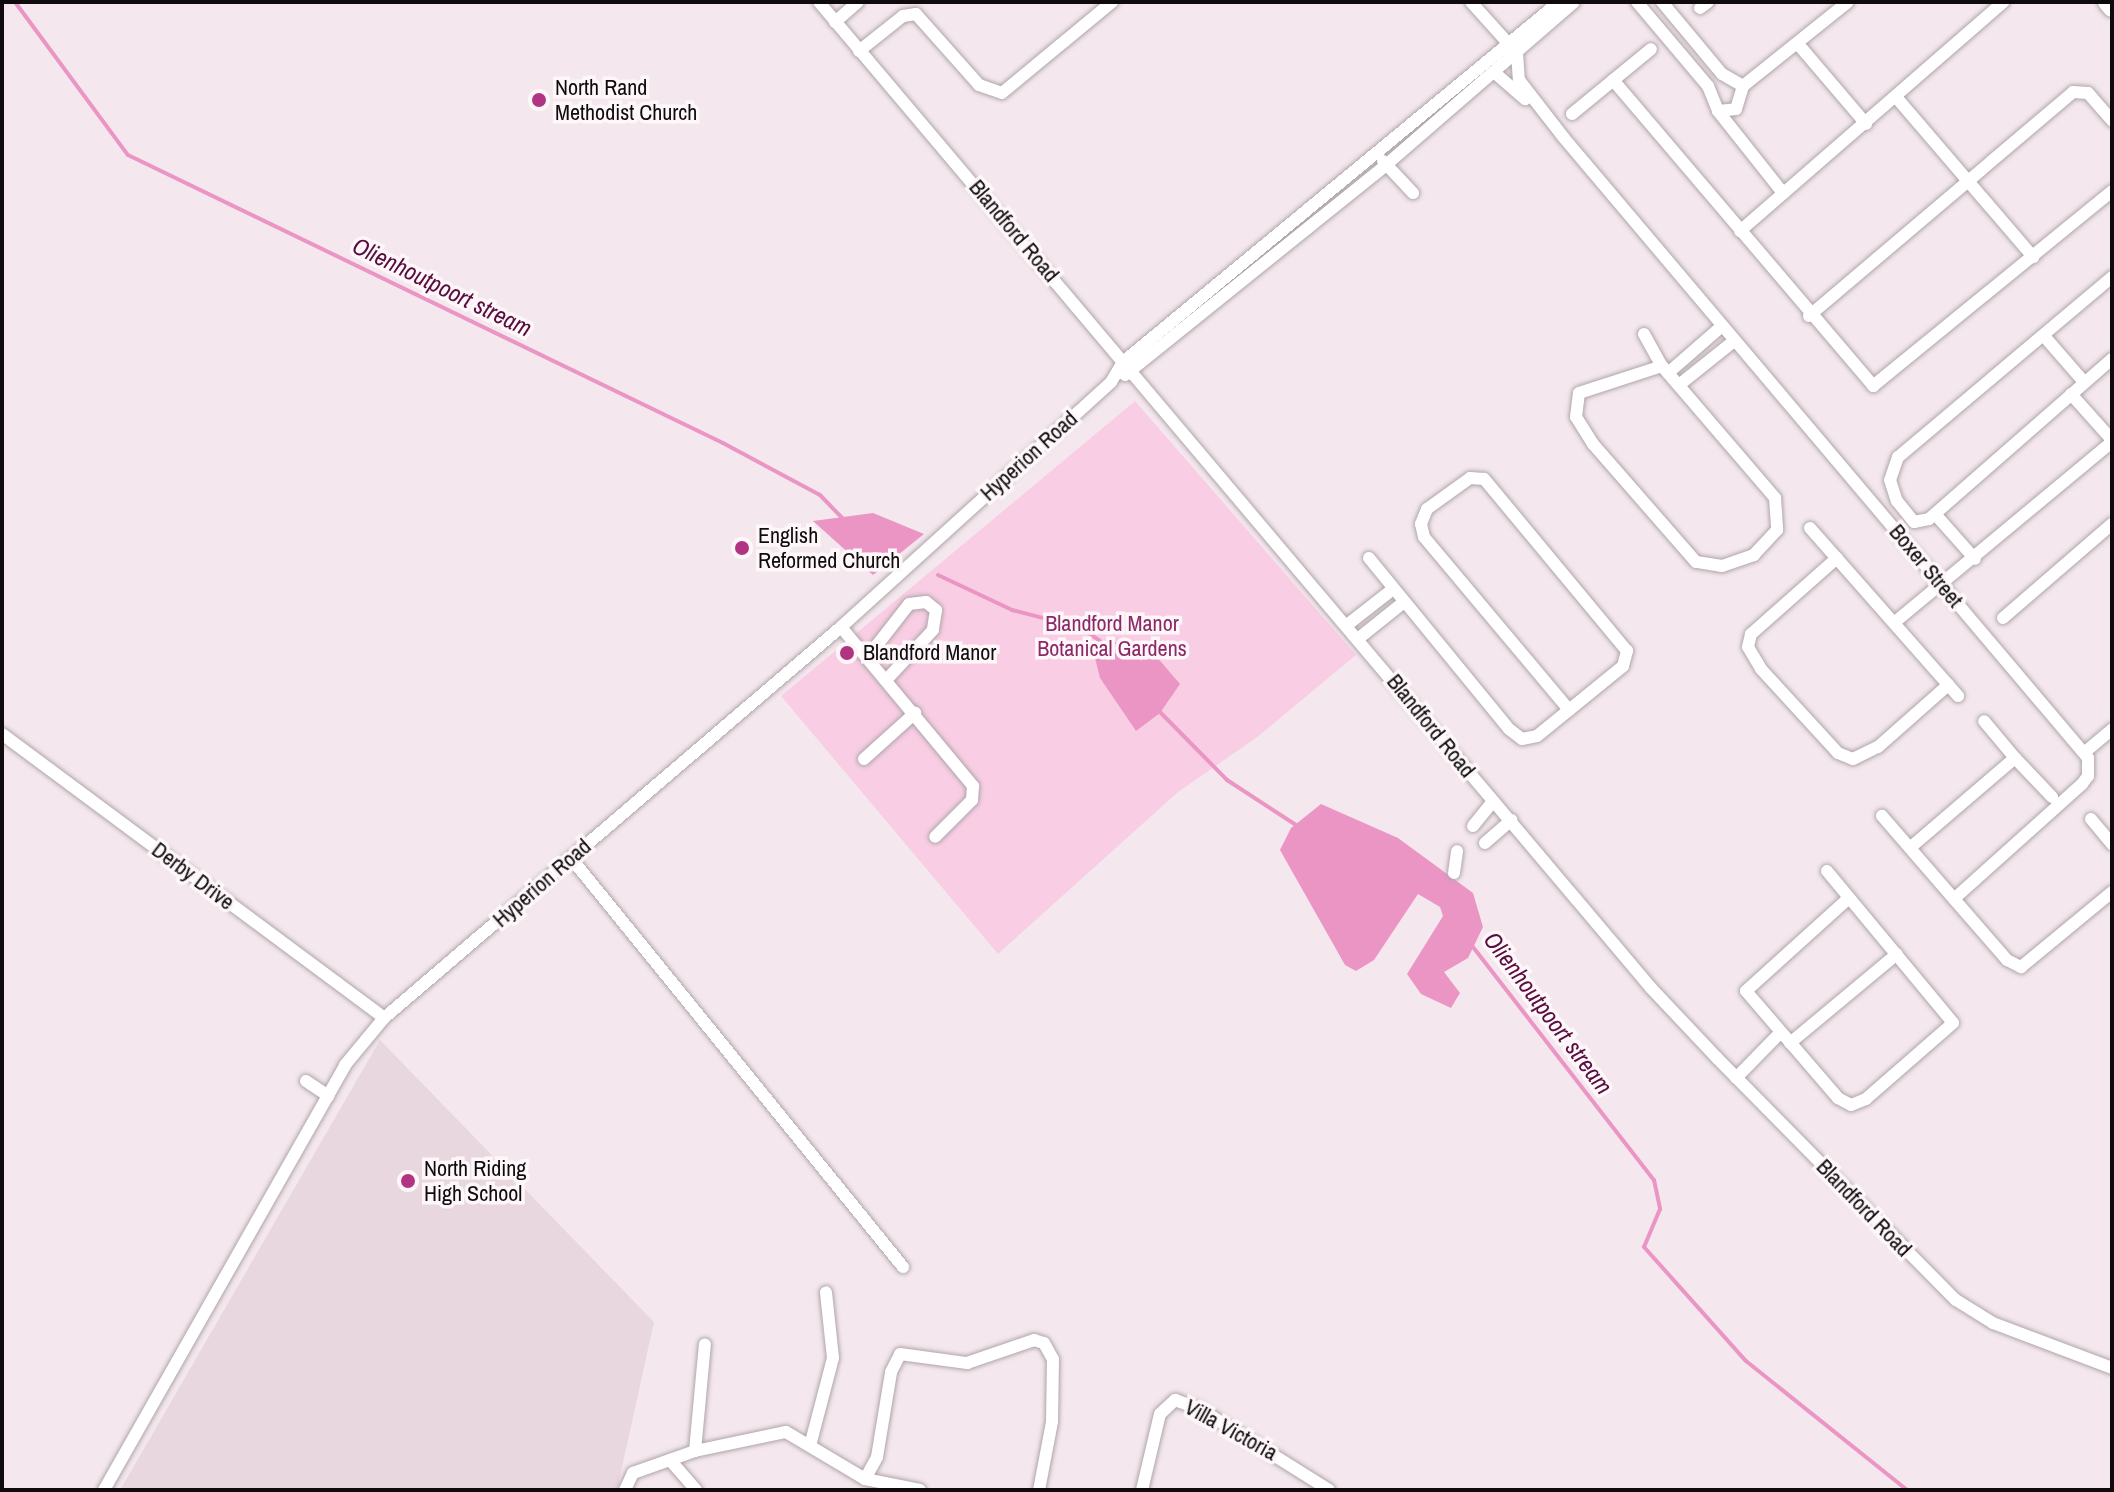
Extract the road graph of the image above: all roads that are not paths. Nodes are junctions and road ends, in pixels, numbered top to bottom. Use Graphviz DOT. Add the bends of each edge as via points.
graph roads {
  1 [pos="819,2"];
  2 [pos="858,2"];
  3 [pos="1471,2"];
  4 [pos="1559,2"];
  5 [pos="1574,2"];
  6 [pos="1637,2"];
  7 [pos="1662,2"];
  8 [pos="1823,2"];
  9 [pos="1848,2"];
  10 [pos="2003,2"];
  11 [pos="2107,2"];
  12 [pos="1105,4"];
  13 [pos="2112,8"];
  14 [pos="1833,14"];
  15 [pos="835,22"];
  16 [pos="1684,29"];
  17 [pos="1670,41"];
  18 [pos="1798,44"];
  19 [pos="1512,49"];
  20 [pos="1651,49"];
  21 [pos="859,51"];
  22 [pos="1495,73"];
  23 [pos="1613,80"];
  24 [pos="1743,86"];
  25 [pos="1896,97"];
  26 [pos="1718,111"];
  27 [pos="1572,114"];
  28 [pos="2112,121"];
  29 [pos="1866,124"];
  30 [pos="1564,138"];
  31 [pos="1375,153"];
  32 [pos="1387,164"];
  33 [pos="1968,183"];
  34 [pos="2112,191"];
  35 [pos="1413,193"];
  36 [pos="1783,193"];
  37 [pos="1740,231"];
  38 [pos="2033,257"];
  39 [pos="2112,277"];
  40 [pos="1809,316"];
  41 [pos="1721,327"];
  42 [pos="1644,334"];
  43 [pos="2044,336"];
  44 [pos="1734,341"];
  45 [pos="2112,359"];
  46 [pos="1127,367"];
  47 [pos="1665,370"];
  48 [pos="2084,382"];
  49 [pos="1679,385"];
  50 [pos="2071,394"];
  51 [pos="2112,441"];
  52 [pos="1935,514"];
  53 [pos="2112,524"];
  54 [pos="1810,528"];
  55 [pos="1369,558"];
  56 [pos="1837,558"];
  57 [pos="1975,559"];
  58 [pos="1943,586"];
  59 [pos="1393,589"];
  60 [pos="1404,602"];
  61 [pos="2003,618"];
  62 [pos="1895,622"];
  63 [pos="1347,625"];
  64 [pos="841,627"];
  65 [pos="1359,638"];
  66 [pos="867,658"];
  67 [pos="886,680"];
  68 [pos="1948,685"];
  69 [pos="1958,696"];
  70 [pos="1569,710"];
  71 [pos="915,713"];
  72 [pos="1984,721"];
  73 [pos="2112,729"];
  74 [pos="2,734"];
  75 [pos="2085,752"];
  76 [pos="2015,758"];
  77 [pos="864,759"];
  78 [pos="2052,797"];
  79 [pos="1493,801"];
  80 [pos="1882,816"];
  81 [pos="2091,819"];
  82 [pos="1511,820"];
  83 [pos="1473,826"];
  84 [pos="935,837"];
  85 [pos="1485,843"];
  86 [pos="2112,844"];
  87 [pos="1911,847"];
  88 [pos="1457,851"];
  89 [pos="571,858"];
  90 [pos="1827,871"];
  91 [pos="1454,873"];
  92 [pos="2112,892"];
  93 [pos="1849,898"];
  94 [pos="1954,899"];
  95 [pos="1897,954"];
  96 [pos="384,1018"];
  97 [pos="1781,1032"];
  98 [pos="1790,1043"];
  99 [pos="1736,1078"];
  100 [pos="306,1081"];
  101 [pos="328,1096"];
  102 [pos="903,1267"];
  103 [pos="826,1292"];
  104 [pos="705,1344"];
  105 [pos="2112,1368"];
  106 [pos="811,1442"];
  107 [pos="695,1451"];
  108 [pos="670,1460"];
  109 [pos="874,1484"];
  110 [pos="104,1490"];
  111 [pos="625,1490"];
  112 [pos="696,1490"];
  113 [pos="920,1490"];
  114 [pos="1039,1490"];
  115 [pos="1142,1490"];
  116 [pos="1329,1490"];
  1 -- 15 [label="street, Blandford Road"];
  2 -- 15 [label="street"];
  3 -- 19 [label="street"];
  4 -- 19 [label="street, Hyperion Road"];
  5 -- 19 [label="street, Hyperion Road"];
  6 -- 17 [label="street"];
  7 -- 16 [label="street"];
  8 -- 14 [label="street"];
  9 -- 14 [label="street"];
  10 -- 25 [label="street"];
  11 -- 13 [label="main road"];
  12 -- 21 [label="street" via="1002,93 979,85 916,14 903,16"];
  14 -- 18 [label="street"];
  15 -- 21 [label="street, Blandford Road"];
  16 -- 17 [label="street"];
  16 -- 24 [label="street" via="1722,74"];
  17 -- 26 [label="street" via="1708,86"];
  18 -- 24 [label="street"];
  18 -- 29 [label="street"];
  19 -- 22 [label="street, Hyperion Road"];
  19 -- 30 [label="street, Boxer Street" via="1519,80"];
  19 -- 31 [label="street, Hyperion Road"];
  20 -- 23 [label="street"];
  21 -- 46 [label="street, Blandford Road"];
  22 -- 30 [label="street, Boxer Street"];
  22 -- 32 [label="street, Hyperion Road"];
  23 -- 27 [label="street"];
  23 -- 37 [label="street"];
  24 -- 26 [label="street" via="1736,109"];
  25 -- 29 [label="street"];
  25 -- 33 [label="street"];
  26 -- 36 [label="street"];
  28 -- 33 [label="street" via="2088,93 2076,91"];
  29 -- 36 [label="street"];
  30 -- 41 [label="street, Boxer Street"];
  31 -- 32 [label="street"];
  31 -- 46 [label="street, Hyperion Road"];
  32 -- 35 [label="street"];
  32 -- 46 [label="street, Hyperion Road"];
  33 -- 38 [label="street"];
  33 -- 40 [label="street"];
  34 -- 38 [label="street"];
  36 -- 37 [label="street"];
  37 -- 40 [label="street"];
  38 -- 40 [label="street" via="1876,387"];
  39 -- 43 [label="street"];
  41 -- 44 [label="street, Boxer Street"];
  41 -- 47 [label="street"];
  42 -- 47 [label="street"];
  43 -- 48 [label="street"];
  43 -- 52 [label="street" via="1893,462 1890,480 1903,509 1919,523"];
  44 -- 49 [label="street"];
  44 -- 58 [label="street, Boxer Street"];
  45 -- 48 [label="street"];
  46 -- 63 [label="street, Blandford Road"];
  46 -- 64 [label="street, Hyperion Road"];
  47 -- 49 [label="street"];
  47 -- 49 [label="street" via="1579,393 1576,417 1593,444 1696,562 1722,566 1767,546 1777,530 1779,510 1763,478"];
  48 -- 50 [label="street"];
  50 -- 51 [label="street"];
  50 -- 52 [label="street"];
  51 -- 57 [label="street"];
  52 -- 57 [label="street"];
  53 -- 61 [label="street"];
  54 -- 56 [label="street"];
  55 -- 59 [label="street"];
  56 -- 62 [label="street"];
  56 -- 68 [label="street" via="1751,634 1748,647 1761,669 1842,756 1853,759 1878,747"];
  57 -- 58 [label="street"];
  58 -- 62 [label="street"];
  58 -- 75 [label="street, Boxer Street"];
  59 -- 60 [label="street"];
  59 -- 63 [label="street"];
  60 -- 65 [label="street"];
  60 -- 70 [label="street" via="1517,736 1533,739"];
  62 -- 68 [label="street"];
  63 -- 65 [label="street, Blandford Road"];
  64 -- 66 [label="street"];
  64 -- 89 [label="street, Hyperion Road"];
  65 -- 79 [label="street, Blandford Road"];
  66 -- 67 [label="street"];
  66 -- 67 [label="street" via="909,604 926,602 936,610 933,630"];
  67 -- 71 [label="street"];
  68 -- 69 [label="street"];
  70 -- 70 [label="street" via="1623,666 1624,642 1492,485 1470,478 1427,509 1421,524 1424,537"];
  71 -- 77 [label="street"];
  71 -- 84 [label="street" via="973,786 972,800"];
  72 -- 76 [label="street"];
  73 -- 75 [label="street"];
  74 -- 96 [label="street, Derby Drive"];
  75 -- 94 [label="street" via="2089,769 2082,784"];
  76 -- 78 [label="street"];
  76 -- 87 [label="street"];
  79 -- 82 [label="street, Blandford Road"];
  79 -- 83 [label="street"];
  80 -- 87 [label="street"];
  81 -- 86 [label="street"];
  82 -- 85 [label="street"];
  82 -- 99 [label="street, Blandford Road" via="1651,988"];
  87 -- 94 [label="street"];
  88 -- 91 [label="street"];
  89 -- 96 [label="street, Hyperion Road"];
  89 -- 102 [label="street"];
  90 -- 93 [label="street"];
  92 -- 94 [label="street" via="2021,967 2007,960"];
  93 -- 95 [label="street"];
  93 -- 97 [label="street" via="1747,988"];
  95 -- 98 [label="street"];
  95 -- 98 [label="street" via="1948,1012 1953,1023 1949,1030 1851,1105 1838,1098"];
  96 -- 101 [label="street, Hyperion Road" via="353,1051"];
  97 -- 98 [label="street"];
  97 -- 99 [label="street"];
  99 -- 105 [label="street, Blandford Road" via="1956,1300 1993,1323"];
  100 -- 101 [label="street"];
  101 -- 110 [label="street, Hyperion Road"];
  103 -- 106 [label="street" via="833,1358"];
  104 -- 107 [label="street"];
  106 -- 107 [label="street" via="786,1432"];
  106 -- 109 [label="street"];
  107 -- 108 [label="street"];
  108 -- 111 [label="street" via="633,1473"];
  108 -- 112 [label="street"];
  109 -- 113 [label="street"];
  109 -- 114 [label="street" via="891,1372 900,1354 967,1363 1034,1340 1044,1343 1053,1359 1052,1422"];
  115 -- 116 [label="street, Villa Victoria" via="1160,1414 1175,1400 1200,1409"];
}
